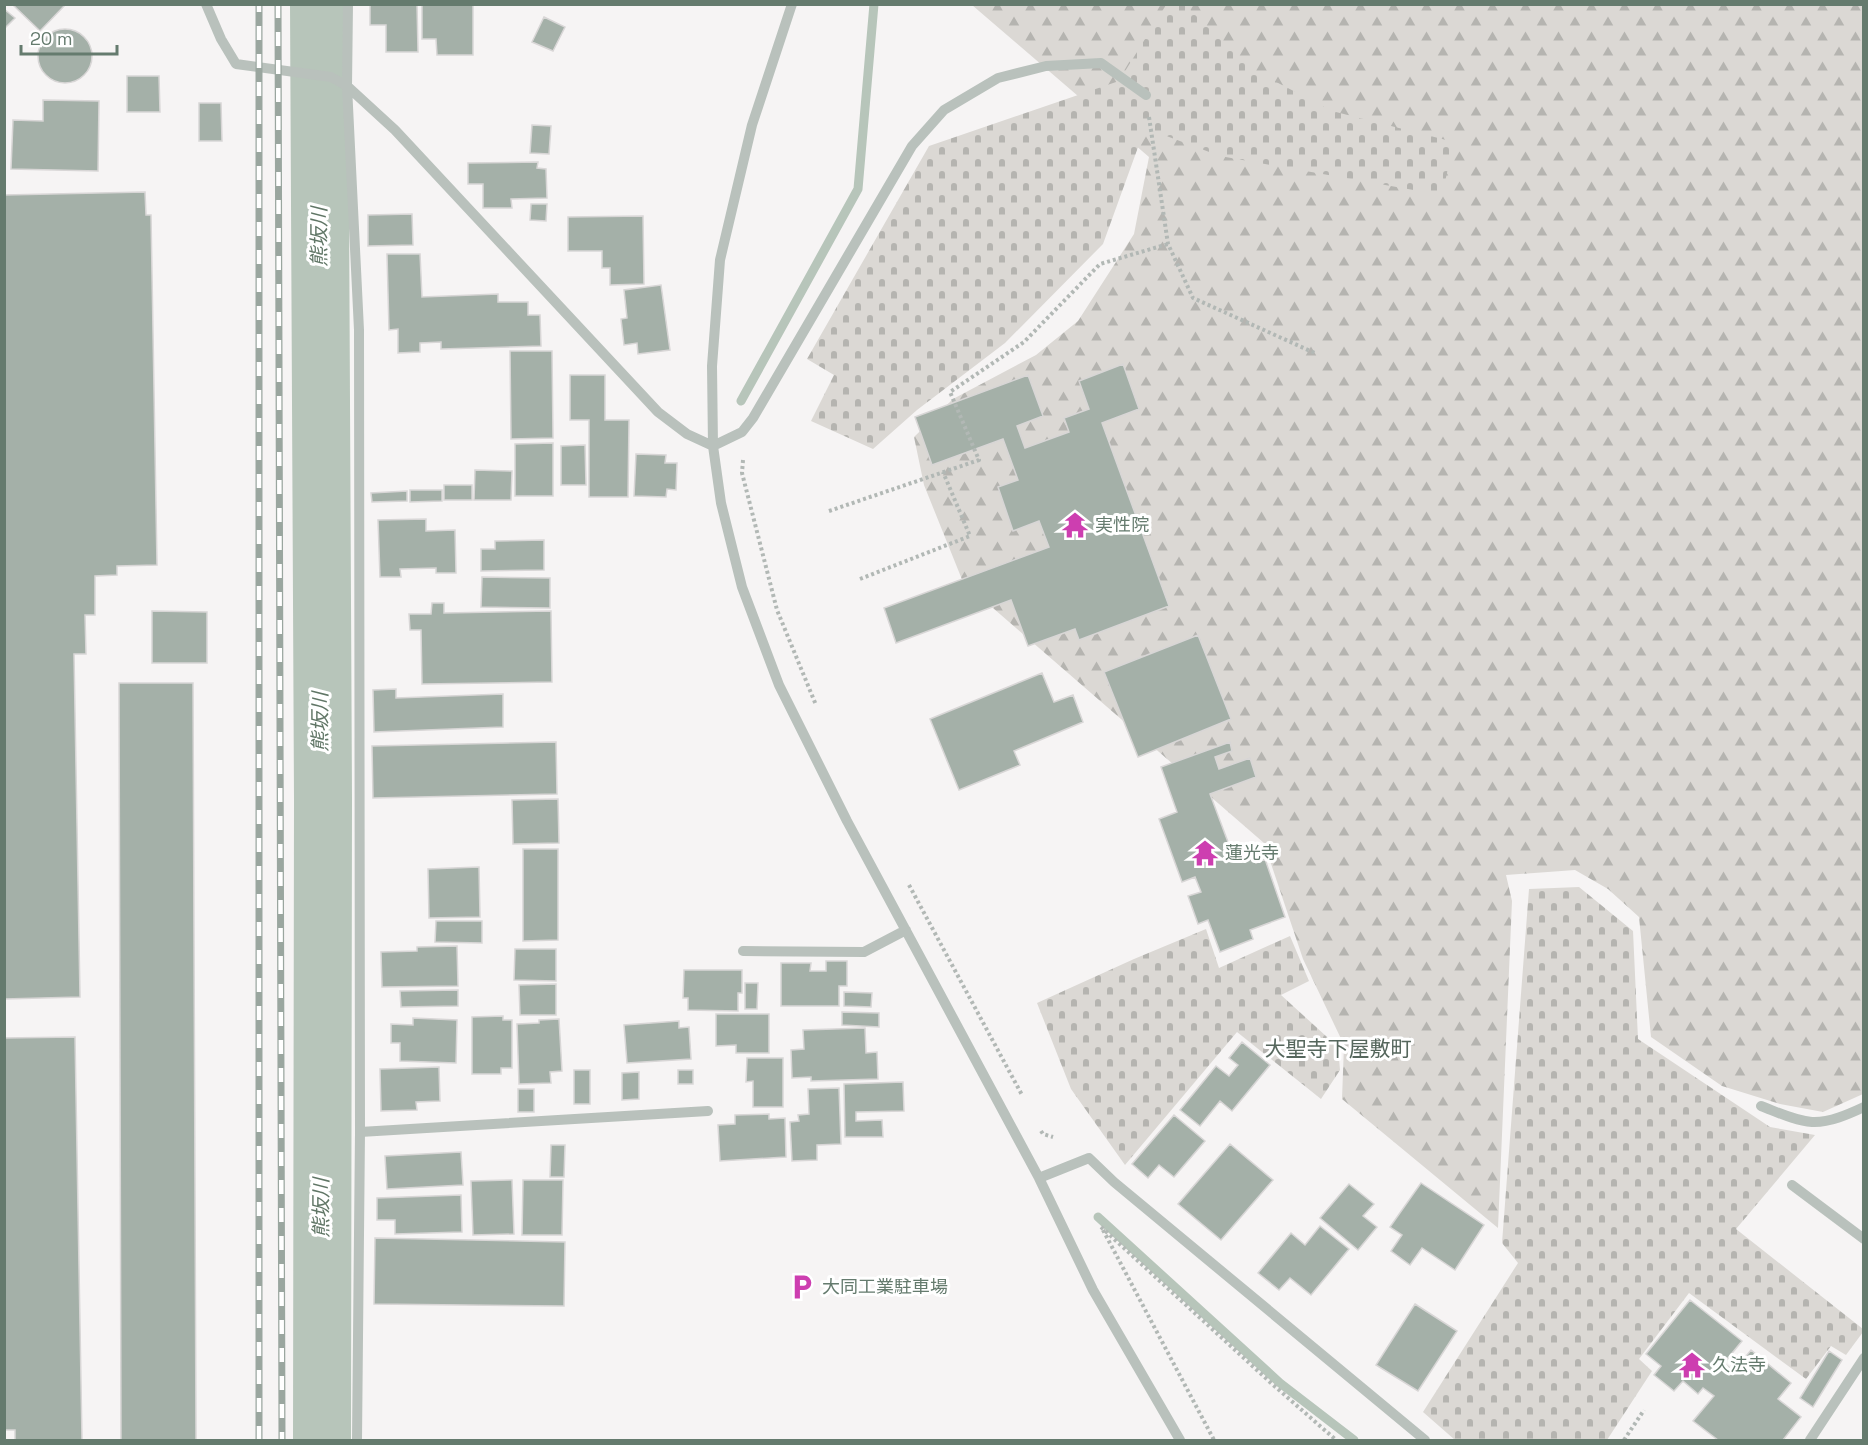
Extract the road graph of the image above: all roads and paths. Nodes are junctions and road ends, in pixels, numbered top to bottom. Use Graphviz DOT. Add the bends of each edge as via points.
graph roads {
  1 [pos="206,4"];
  2 [pos="348,4"];
  3 [pos="792,4"];
  4 [pos="346,86"];
  5 [pos="1146,95"];
  6 [pos="1168,244"];
  7 [pos="1317,354"];
  8 [pos="713,446"];
  9 [pos="743,459"];
  10 [pos="943,472"];
  11 [pos="829,510"];
  12 [pos="860,579"];
  13 [pos="820,714"];
  14 [pos="904,876"];
  15 [pos="906,930"];
  16 [pos="744,951"];
  17 [pos="1026,1103"];
  18 [pos="1761,1106"];
  19 [pos="1863,1107"];
  20 [pos="708,1111"];
  21 [pos="1038,1124"];
  22 [pos="360,1132"];
  23 [pos="1053,1137"];
  24 [pos="1039,1178"];
  25 [pos="1792,1185"];
  26 [pos="1863,1239"];
  27 [pos="1862,1363"];
  28 [pos="1644,1410"];
  29 [pos="357,1440"];
  30 [pos="1180,1440"];
  31 [pos="1214,1440"];
  32 [pos="1336,1440"];
  33 [pos="1425,1440"];
  34 [pos="1624,1440"];
  35 [pos="1810,1440"];
  1 -- 4 [label="street" via="236,64 331,77"];
  2 -- 4 [label="street"];
  3 -- 8 [label="street" via="752,126 720,260 712,366"];
  4 -- 8 [label="street" via="395,130 658,412 687,434"];
  4 -- 22 [label="street" via="359,330"];
  5 -- 6 [label="path"];
  5 -- 8 [label="street" via="1101,63 1046,66 998,78 944,110 912,146 753,418 742,432"];
  6 -- 7 [label="path" via="1193,298"];
  6 -- 10 [label="path" via="1100,264 1024,342 950,392 980,460"];
  8 -- 15 [label="street" via="721,503 742,587 779,685 846,821"];
  9 -- 13 [label="path" via="742,473 777,610"];
  10 -- 11 [label="path"];
  10 -- 12 [label="path" via="970,536"];
  14 -- 17 [label="path"];
  15 -- 16 [label="street" via="864,952"];
  15 -- 24 [label="street"];
  18 -- 19 [label="street" via="1813,1122"];
  20 -- 22 [label="street"];
  21 -- 23 [label="path" via="1043,1134"];
  22 -- 29 [label="street"];
  24 -- 30 [label="street" via="1093,1290"];
  24 -- 33 [label="street" via="1089,1158"];
  25 -- 26 [label="street"];
  27 -- 35 [label="street"];
  28 -- 34 [label="path"];
  31 -- 32 [label="path" via="1101,1227"];
}
